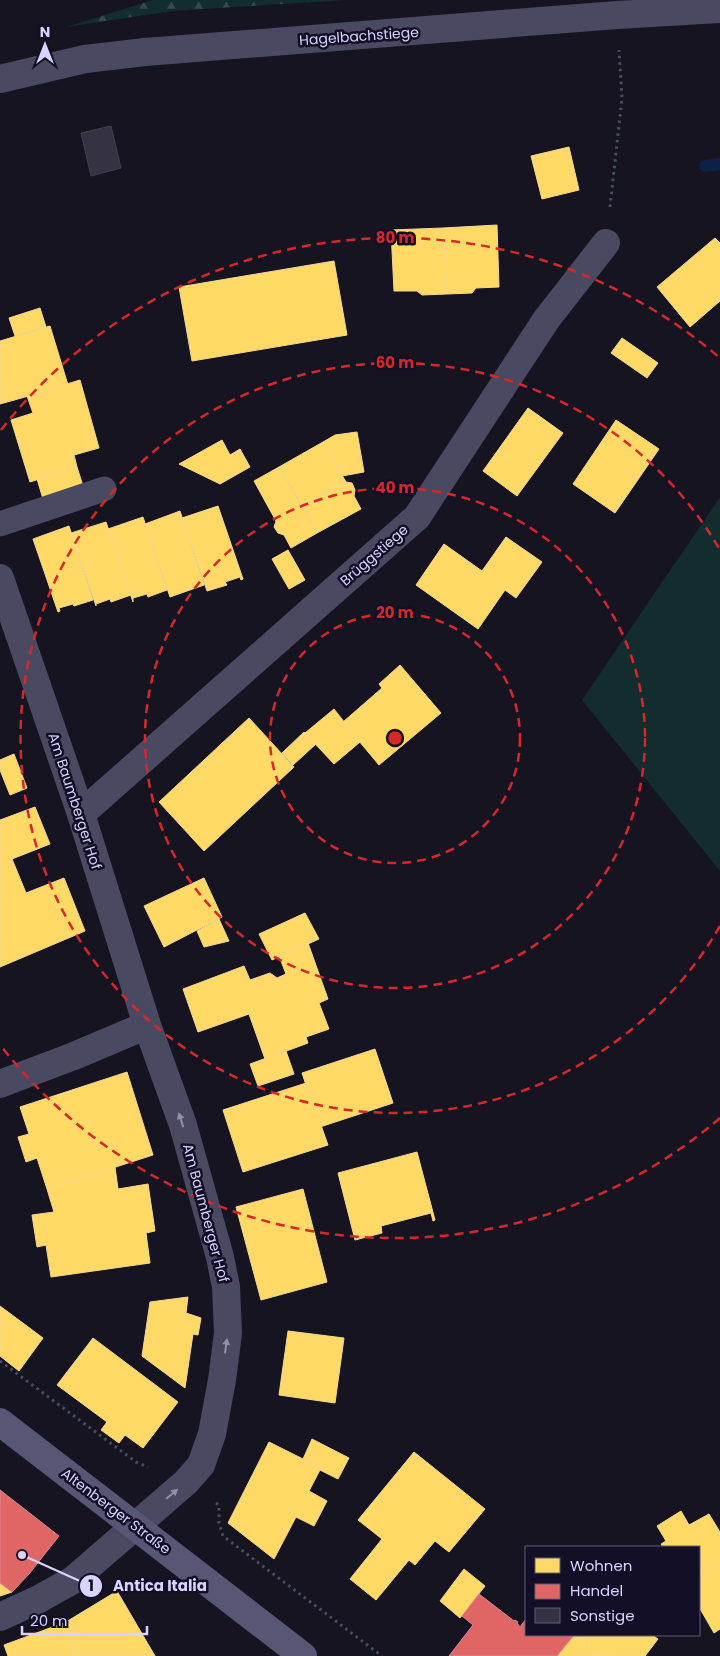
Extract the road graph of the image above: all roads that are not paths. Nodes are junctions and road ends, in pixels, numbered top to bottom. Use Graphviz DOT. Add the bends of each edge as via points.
graph roads {
  1 [pos="720,9"];
  2 [pos="0,79"];
  3 [pos="606,243"];
  4 [pos="104,489"];
  5 [pos="0,524"];
  6 [pos="0,578"];
  7 [pos="81,814"];
  8 [pos="147,1025"];
  9 [pos="0,1084"];
  10 [pos="0,1422"];
  11 [pos="135,1525"];
  12 [pos="0,1617"];
  13 [pos="303,1656"];
  1 -- 2 [label="street, Hagelbachstiege" via="145,52 85,59"];
  3 -- 7 [label="street, Brüggstiege" via="546,320 417,517"];
  4 -- 5 [label="lane"];
  6 -- 7 [label="street, Am Baumberger Hof"];
  7 -- 8 [label="street, Am Baumberger Hof"];
  8 -- 9 [label="street"];
  11 -- 8 [label="street, Am Baumberger Hof, one-way" via="201,1465 212,1434 228,1334 226,1287 210,1218 183,1125"];
  10 -- 11 [label="main road, Altenberger Straße"];
  11 -- 12 [label="street, Am Baumberger Hof" via="73,1580"];
  11 -- 13 [label="main road, Altenberger Straße"];
}
